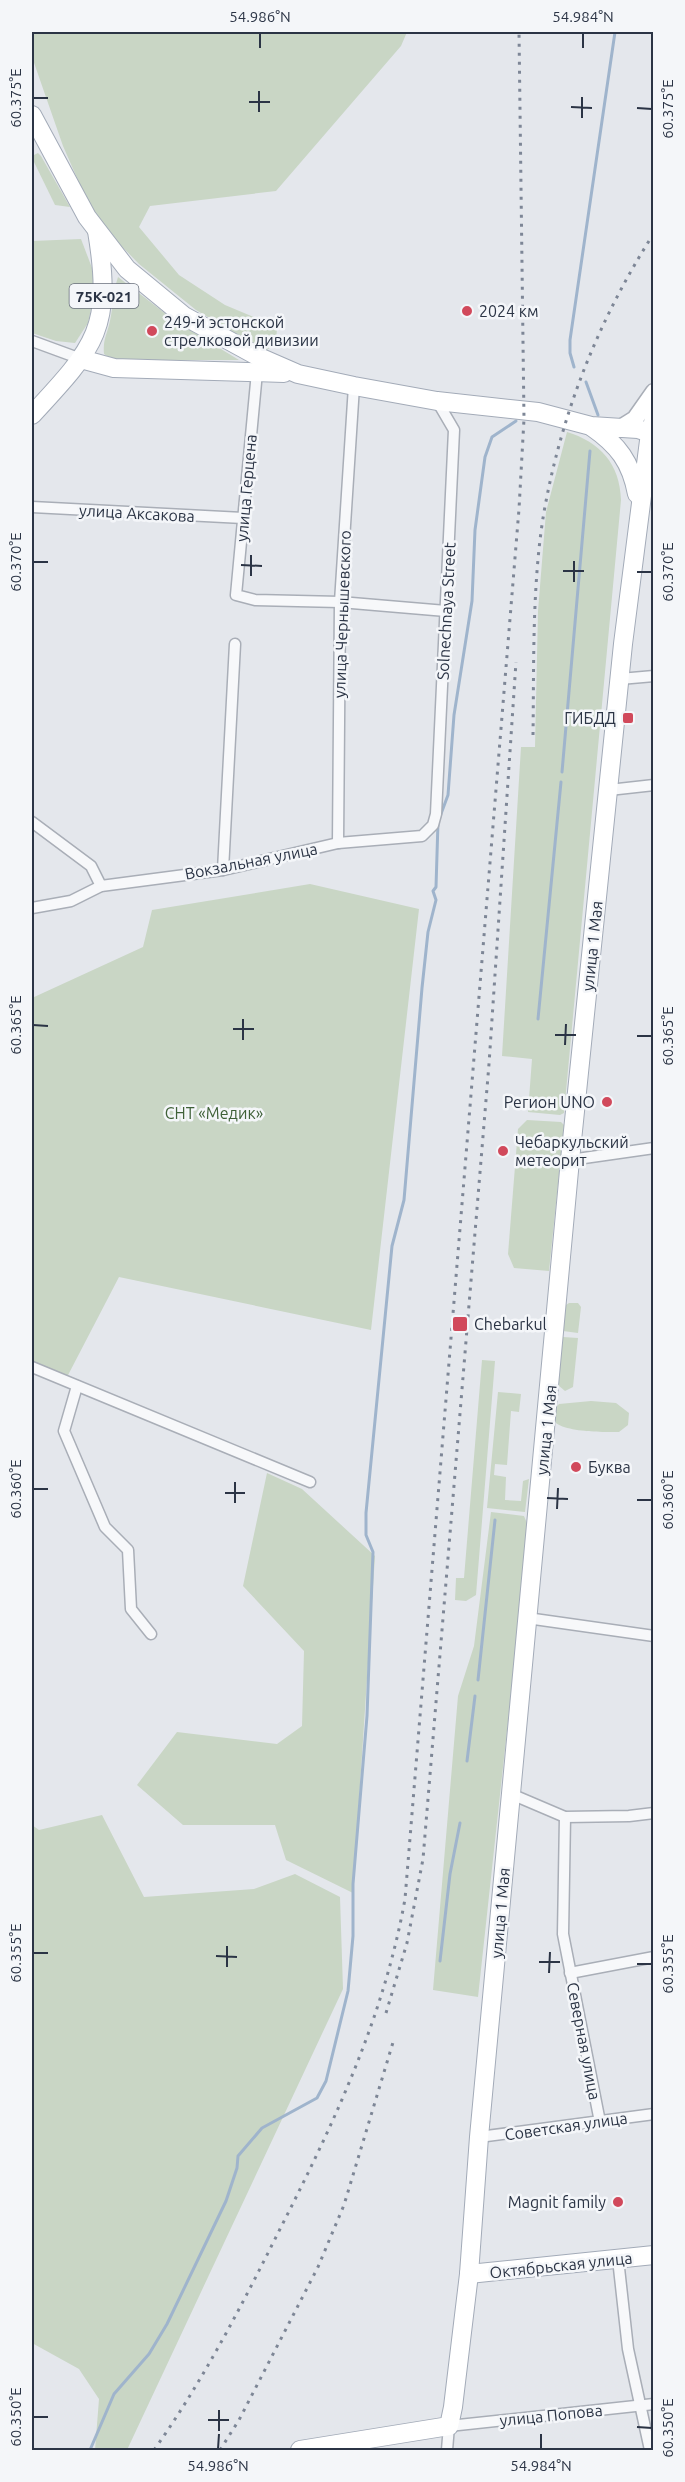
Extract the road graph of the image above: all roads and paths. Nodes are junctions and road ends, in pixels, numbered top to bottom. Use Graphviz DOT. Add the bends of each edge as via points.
graph roads {
  1 [pos="32,115"];
  2 [pos="97,229"];
  3 [pos="32,341"];
  4 [pos="81,359"];
  5 [pos="257,372"];
  6 [pos="298,374"];
  7 [pos="354,386"];
  8 [pos="654,392"];
  9 [pos="437,401"];
  10 [pos="654,412"];
  11 [pos="32,415"];
  12 [pos="618,438"];
  13 [pos="648,442"];
  14 [pos="644,497"];
  15 [pos="32,507"];
  16 [pos="243,519"];
  17 [pos="340,602"];
  18 [pos="446,611"];
  19 [pos="235,644"];
  20 [pos="654,676"];
  21 [pos="620,679"];
  22 [pos="654,785"];
  23 [pos="609,790"];
  24 [pos="32,822"];
  25 [pos="433,825"];
  26 [pos="338,843"];
  27 [pos="223,870"];
  28 [pos="101,886"];
  29 [pos="32,908"];
  30 [pos="654,1148"];
  31 [pos="570,1160"];
  32 [pos="32,1367"];
  33 [pos="77,1386"];
  34 [pos="310,1482"];
  35 [pos="527,1618"];
  36 [pos="151,1634"];
  37 [pos="654,1636"];
  38 [pos="511,1794"];
  39 [pos="654,1813"];
  40 [pos="565,1818"];
  41 [pos="654,1957"];
  42 [pos="570,1973"];
  43 [pos="654,2114"];
  44 [pos="600,2122"];
  45 [pos="479,2137"];
  46 [pos="654,2255"];
  47 [pos="618,2259"];
  48 [pos="469,2274"];
  49 [pos="654,2404"];
  50 [pos="639,2406"];
  51 [pos="449,2426"];
  52 [pos="300,2451"];
  53 [pos="447,2451"];
  54 [pos="650,2451"];
  1 -- 2 [label="main road"];
  2 -- 4 [label="main road, 75К-021" via="104,297 95,333"];
  2 -- 6 [label="main road" via="127,269 184,316"];
  3 -- 4 [label="street"];
  4 -- 5 [label="main road" via="114,368"];
  4 -- 11 [label="main road, 75К-021"];
  5 -- 6 [label="main road"];
  5 -- 16 [label="street, улица Герцена"];
  6 -- 7 [label="main road"];
  7 -- 9 [label="main road"];
  7 -- 17 [label="street, улица Чернышевского"];
  8 -- 12 [label="main road"];
  9 -- 12 [label="main road" via="538,412 591,426"];
  9 -- 18 [label="street, Solnechnaya Street" via="454,430"];
  10 -- 13 [label="main road"];
  12 -- 13 [label="main road" via="632,452"];
  12 -- 14 [label="main road"];
  13 -- 14 [label="main road, улица 1 Мая"];
  14 -- 21 [label="main road, улица 1 Мая"];
  15 -- 16 [label="street, улица Аксакова"];
  16 -- 17 [label="street, улица Герцена" via="236,596"];
  17 -- 18 [label="street"];
  17 -- 26 [label="street, улица Чернышевского"];
  18 -- 25 [label="street, Solnechnaya Street"];
  19 -- 27 [label="street"];
  20 -- 21 [label="street"];
  21 -- 23 [label="main road, улица 1 Мая"];
  22 -- 23 [label="street"];
  23 -- 31 [label="main road, улица 1 Мая"];
  24 -- 28 [label="street" via="91,867"];
  25 -- 26 [label="street, Вокзальная улица" via="422,836"];
  26 -- 27 [label="street, Вокзальная улица"];
  27 -- 28 [label="street, Вокзальная улица"];
  28 -- 29 [label="street, Вокзальная улица" via="71,901"];
  30 -- 31 [label="street"];
  31 -- 35 [label="main road, улица 1 Мая"];
  32 -- 33 [label="street"];
  33 -- 34 [label="street"];
  33 -- 36 [label="street" via="64,1431 105,1527 128,1550 131,1609"];
  35 -- 37 [label="street"];
  35 -- 38 [label="main road, улица 1 Мая"];
  38 -- 40 [label="street"];
  38 -- 45 [label="main road, улица 1 Мая"];
  39 -- 40 [label="street"];
  40 -- 42 [label="street, Северная улица" via="562,1934"];
  41 -- 42 [label="street"];
  42 -- 44 [label="street, Северная улица"];
  43 -- 44 [label="street, Советская улица"];
  44 -- 45 [label="street, Советская улица"];
  45 -- 48 [label="main road, улица 1 Мая"];
  46 -- 47 [label="main road, Октябрьская улица"];
  47 -- 48 [label="main road, Октябрьская улица"];
  47 -- 50 [label="street"];
  48 -- 51 [label="main road, улица 1 Мая"];
  49 -- 50 [label="street, улица Попова"];
  50 -- 51 [label="street, улица Попова"];
  50 -- 54 [label="street"];
  51 -- 52 [label="main road"];
  51 -- 53 [label="street"];
}
